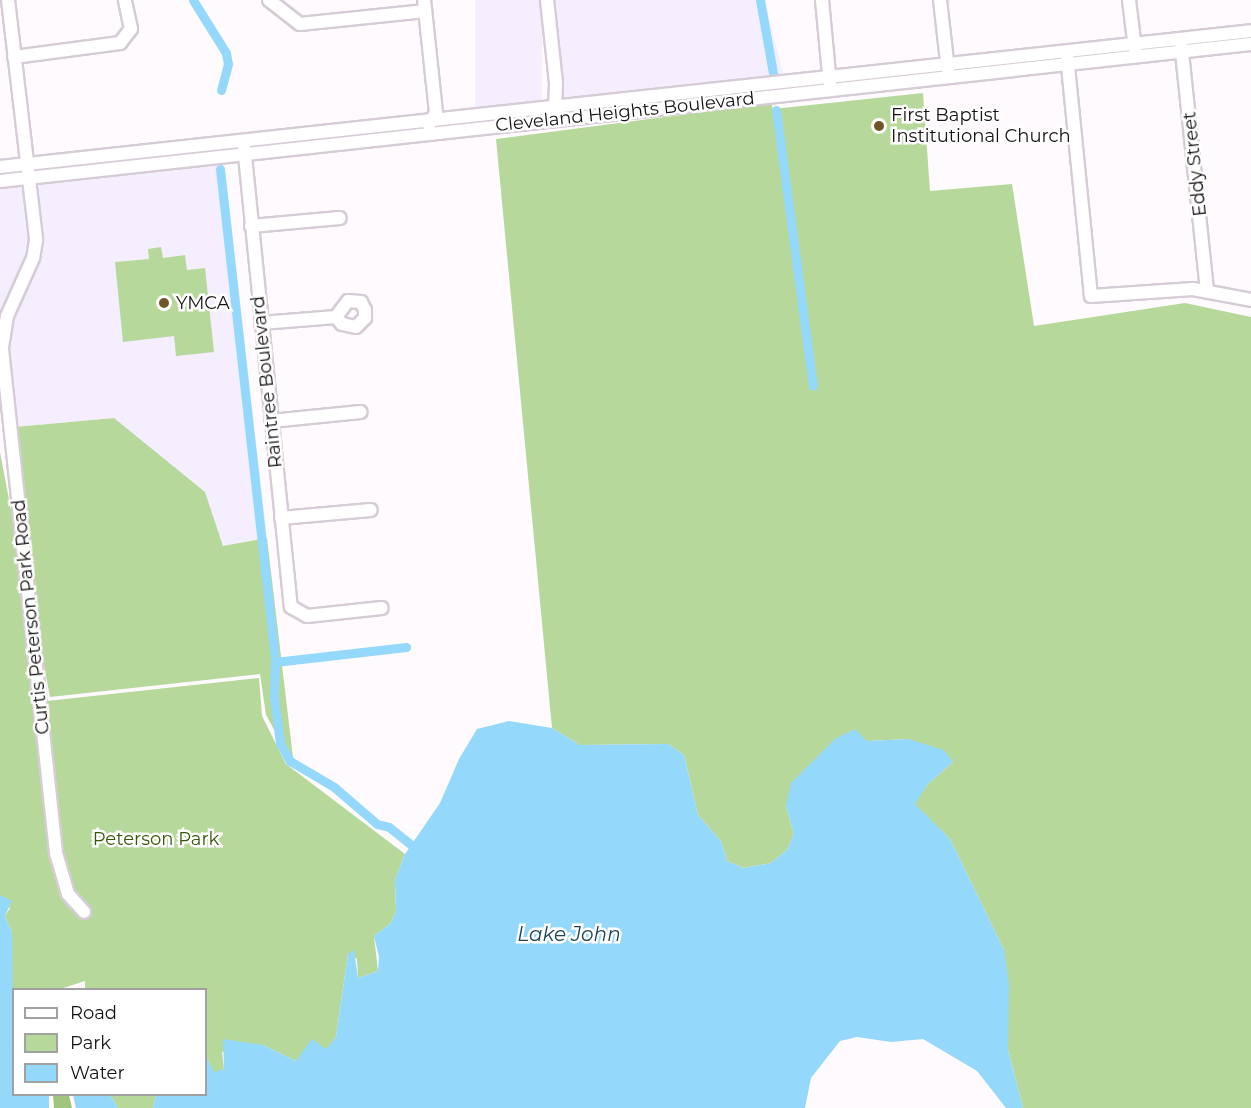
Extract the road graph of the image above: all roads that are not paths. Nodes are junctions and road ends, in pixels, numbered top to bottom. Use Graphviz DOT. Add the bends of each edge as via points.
graph roads {
  1 [pos="8,0"];
  2 [pos="125,0"];
  3 [pos="269,0"];
  4 [pos="547,0"];
  5 [pos="822,0"];
  6 [pos="940,0"];
  7 [pos="1129,0"];
  8 [pos="424,6"];
  9 [pos="1251,32"];
  10 [pos="1251,44"];
  11 [pos="1181,45"];
  12 [pos="1135,49"];
  13 [pos="14,57"];
  14 [pos="1067,57"];
  15 [pos="948,69"];
  16 [pos="830,83"];
  17 [pos="556,114"];
  18 [pos="431,122"];
  19 [pos="424,135"];
  20 [pos="244,147"];
  21 [pos="27,165"];
  22 [pos="0,167"];
  23 [pos="29,178"];
  24 [pos="0,181"];
  25 [pos="340,218"];
  26 [pos="251,226"];
  27 [pos="1206,290"];
  28 [pos="1251,300"];
  29 [pos="336,316"];
  30 [pos="261,323"];
  31 [pos="361,412"];
  32 [pos="271,421"];
  33 [pos="371,510"];
  34 [pos="281,518"];
  35 [pos="382,608"];
  36 [pos="84,912"];
  1 -- 13 [label="street, Curtis Peterson Park Road"];
  2 -- 13 [label="street" via="130,29 120,43"];
  3 -- 8 [label="street" via="292,20 307,24"];
  4 -- 17 [label="street"];
  5 -- 16 [label="street"];
  6 -- 15 [label="street"];
  7 -- 12 [label="street"];
  8 -- 18 [label="street" via="436,112"];
  9 -- 11 [label="street, Cleveland Heights Boulevard"];
  10 -- 11 [label="street, Cleveland Heights Boulevard"];
  11 -- 12 [label="street, Cleveland Heights Boulevard"];
  11 -- 27 [label="street, Eddy Street"];
  12 -- 14 [label="street, Cleveland Heights Boulevard"];
  13 -- 21 [label="street, Curtis Peterson Park Road"];
  14 -- 15 [label="street, Cleveland Heights Boulevard"];
  14 -- 27 [label="street" via="1091,296"];
  15 -- 16 [label="street, Cleveland Heights Boulevard"];
  16 -- 17 [label="street, Cleveland Heights Boulevard"];
  17 -- 18 [label="street, Cleveland Heights Boulevard"];
  17 -- 19 [label="street, Cleveland Heights Boulevard"];
  18 -- 19 [label="street"];
  18 -- 20 [label="street, Cleveland Heights Boulevard"];
  19 -- 20 [label="street, Cleveland Heights Boulevard"];
  20 -- 21 [label="street, Cleveland Heights Boulevard"];
  20 -- 23 [label="street, Cleveland Heights Boulevard"];
  20 -- 26 [label="street, Raintree Boulevard"];
  21 -- 22 [label="street, Cleveland Heights Boulevard"];
  21 -- 23 [label="street, Curtis Peterson Park Road"];
  23 -- 24 [label="street, Cleveland Heights Boulevard"];
  23 -- 36 [label="street, Curtis Peterson Park Road" via="35,251 7,316 2,349 56,853 68,894"];
  25 -- 26 [label="street"];
  26 -- 30 [label="street, Raintree Boulevard"];
  27 -- 28 [label="street"];
  29 -- 30 [label="street"];
  30 -- 32 [label="street, Raintree Boulevard"];
  31 -- 32 [label="street"];
  32 -- 34 [label="street, Raintree Boulevard"];
  33 -- 34 [label="street"];
  34 -- 35 [label="street, Raintree Boulevard" via="291,607 304,616"];
}
